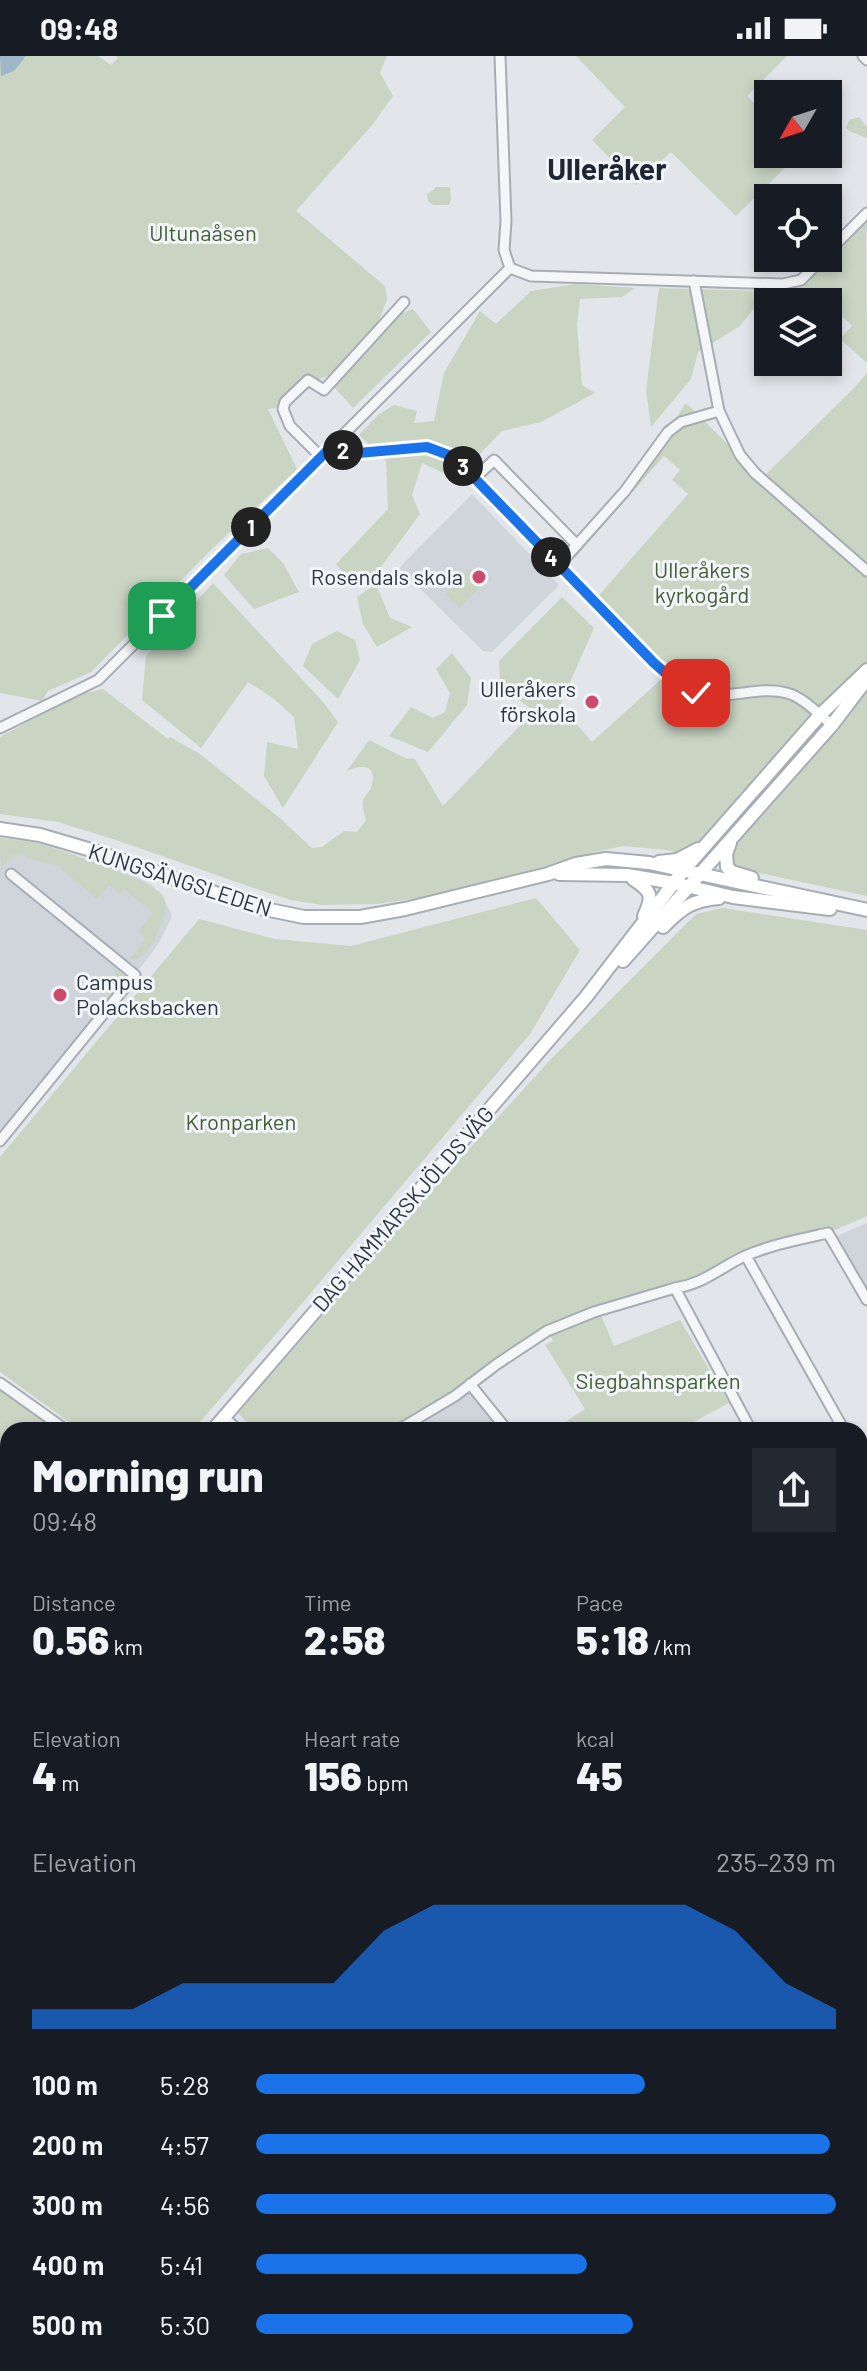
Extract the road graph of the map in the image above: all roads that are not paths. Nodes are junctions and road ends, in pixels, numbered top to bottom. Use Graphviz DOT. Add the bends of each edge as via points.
graph roads {
  1 [pos="500,56"];
  2 [pos="867,213"];
  3 [pos="842,238"];
  4 [pos="510,268"];
  5 [pos="809,272"];
  6 [pos="694,281"];
  7 [pos="404,302"];
  8 [pos="719,411"];
  9 [pos="331,447"];
  10 [pos="320,456"];
  11 [pos="475,478"];
  12 [pos="577,545"];
  13 [pos="559,565"];
  14 [pos="867,571"];
  15 [pos="867,670"];
  16 [pos="867,679"];
  17 [pos="820,715"];
  18 [pos="832,725"];
  19 [pos="0,728"];
  20 [pos="0,829"];
  21 [pos="731,839"];
  22 [pos="708,843"];
  23 [pos="649,863"];
  24 [pos="683,871"];
  25 [pos="11,874"];
  26 [pos="548,874"];
  27 [pos="627,875"];
  28 [pos="700,875"];
  29 [pos="674,883"];
  30 [pos="689,887"];
  31 [pos="769,888"];
  32 [pos="733,897"];
  33 [pos="867,912"];
  34 [pos="638,939"];
  35 [pos="0,1141"];
  36 [pos="746,1256"];
  37 [pos="675,1288"];
  38 [pos="867,1300"];
  39 [pos="0,1383"];
  40 [pos="470,1384"];
  41 [pos="55,1422"];
  42 [pos="221,1422"];
  43 [pos="411,1422"];
  44 [pos="501,1422"];
  45 [pos="747,1422"];
  46 [pos="839,1422"];
  1 -- 4 [label="street" via="504,250"];
  2 -- 3 [label="street"];
  4 -- 6 [label="street" via="531,276"];
  4 -- 9 [label="street"];
  5 -- 6 [label="street" via="783,284"];
  6 -- 8 [label="street"];
  7 -- 10 [label="street" via="324,390 308,380 285,402 290,426"];
  8 -- 12 [label="street" via="681,422 668,432"];
  8 -- 14 [label="street" via="755,473"];
  9 -- 10 [label="street"];
  9 -- 11 [label="street" via="358,453 427,447 454,457"];
  10 -- 19 [label="street" via="98,680"];
  11 -- 12 [label="street" via="494,460"];
  11 -- 13 [label="street"];
  12 -- 13 [label="street"];
  13 -- 17 [label="street" via="666,675 689,690 716,696 776,690"];
  15 -- 17 [label="main road, DAG HAMMARSKJÖLDS VÄG"];
  16 -- 18 [label="main road, DAG HAMMARSKJÖLDS VÄG"];
  17 -- 18 [label="street"];
  17 -- 22 [label="main road, DAG HAMMARSKJÖLDS VÄG"];
  18 -- 21 [label="main road, DAG HAMMARSKJÖLDS VÄG"];
  20 -- 26 [label="main road, KUNGSÄNGSLEDEN" via="40,835 239,902 304,917 383,914"];
  21 -- 28 [label="main road, DAG HAMMARSKJÖLDS VÄG"];
  21 -- 31 [label="main road" via="727,867"];
  22 -- 23 [label="main road" via="677,860"];
  22 -- 24 [label="main road, DAG HAMMARSKJÖLDS VÄG"];
  23 -- 24 [label="main road, KUNGSÄNGSLEDEN"];
  23 -- 26 [label="main road, KUNGSÄNGSLEDEN" via="606,859"];
  24 -- 28 [label="main road, KUNGSÄNGSLEDEN"];
  24 -- 29 [label="main road, DAG HAMMARSKJÖLDS VÄG"];
  25 -- 35 [label="street" via="135,975"];
  26 -- 27 [label="main road, KUNGSÄNGSLEDEN"];
  27 -- 29 [label="main road, KUNGSÄNGSLEDEN"];
  27 -- 34 [label="main road" via="650,897"];
  28 -- 30 [label="main road, DAG HAMMARSKJÖLDS VÄG"];
  28 -- 31 [label="main road, KUNGSÄNGSLEDEN"];
  29 -- 30 [label="main road, KUNGSÄNGSLEDEN"];
  29 -- 34 [label="main road, DAG HAMMARSKJÖLDS VÄG"];
  30 -- 32 [label="main road, KUNGSÄNGSLEDEN"];
  30 -- 34 [label="main road, DAG HAMMARSKJÖLDS VÄG"];
  31 -- 33 [label="main road"];
  32 -- 33 [label="main road"];
  32 -- 34 [label="main road" via="691,904"];
  34 -- 42 [label="main road, DAG HAMMARSKJÖLDS VÄG"];
  36 -- 37 [label="street" via="707,1279"];
  36 -- 38 [label="street" via="828,1233"];
  36 -- 46 [label="street"];
  37 -- 40 [label="street" via="547,1331"];
  37 -- 45 [label="street"];
  39 -- 41 [label="street"];
  40 -- 43 [label="street"];
  40 -- 44 [label="street"];
}
